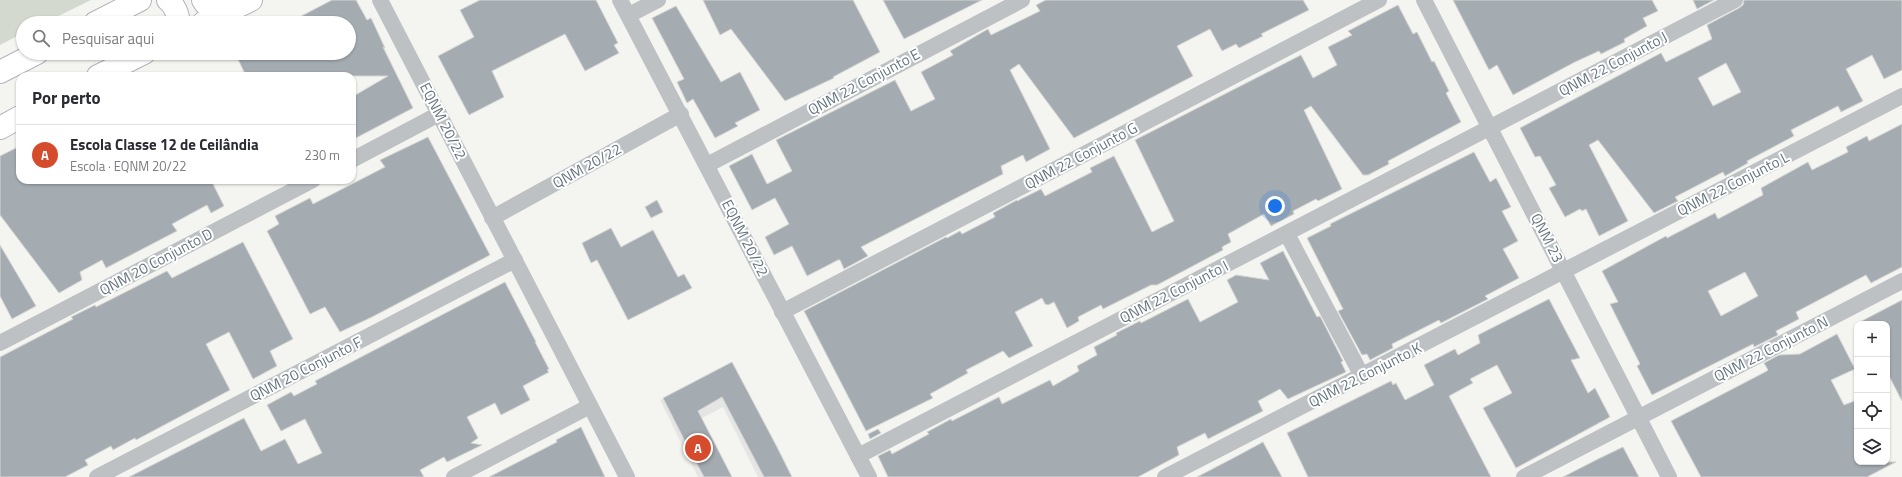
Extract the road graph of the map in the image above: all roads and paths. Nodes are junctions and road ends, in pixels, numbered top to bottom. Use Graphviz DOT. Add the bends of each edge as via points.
graph roads {
  1 [pos="140,0"];
  2 [pos="168,0"];
  3 [pos="204,0"];
  4 [pos="251,0"];
  5 [pos="380,0"];
  6 [pos="620,0"];
  7 [pos="658,0"];
  8 [pos="1022,0"];
  9 [pos="1379,0"];
  10 [pos="1424,0"];
  11 [pos="1735,0"];
  12 [pos="229,10"];
  13 [pos="629,15"];
  14 [pos="109,16"];
  15 [pos="178,16"];
  16 [pos="217,16"];
  17 [pos="23,60"];
  18 [pos="130,60"];
  19 [pos="0,72"];
  20 [pos="106,72"];
  21 [pos="1902,96"];
  22 [pos="439,114"];
  23 [pos="681,114"];
  24 [pos="16,119"];
  25 [pos="0,128"];
  26 [pos="1490,128"];
  27 [pos="356,158"];
  28 [pos="707,164"];
  29 [pos="305,184"];
  30 [pos="492,218"];
  31 [pos="1287,234"];
  32 [pos="514,260"];
  33 [pos="1564,272"];
  34 [pos="1902,281"];
  35 [pos="782,312"];
  36 [pos="0,343"];
  37 [pos="1362,376"];
  38 [pos="590,406"];
  39 [pos="1639,418"];
  40 [pos="858,456"];
  41 [pos="97,477"];
  42 [pos="454,477"];
  43 [pos="627,477"];
  44 [pos="869,477"];
  45 [pos="1165,477"];
  46 [pos="1524,477"];
  47 [pos="1669,477"];
  1 -- 14 [label="main road"];
  2 -- 15 [label="main road" via="173,4"];
  3 -- 12 [label="main road" via="213,10"];
  4 -- 12 [label="main road"];
  5 -- 22 [label="street, EQNM 20/22"];
  6 -- 13 [label="street, EQNM 20/22"];
  7 -- 13 [label="street"];
  8 -- 28 [label="street, QNM 22 Conjunto E"];
  9 -- 35 [label="street, QNM 22 Conjunto G"];
  10 -- 26 [label="street, QNM 23"];
  11 -- 26 [label="street, QNM 22 Conjunto J"];
  12 -- 16 [label="main road"];
  13 -- 23 [label="street, EQNM 20/22"];
  17 -- 19 [label="main road"];
  18 -- 20 [label="main road"];
  21 -- 33 [label="street, QNM 22 Conjunto L"];
  22 -- 27 [label="street"];
  22 -- 30 [label="street, EQNM 20/22"];
  23 -- 28 [label="street, EQNM 20/22"];
  23 -- 30 [label="street, QNM 20/22"];
  24 -- 25 [label="main road"];
  26 -- 31 [label="street, QNM 22 Conjunto I"];
  26 -- 33 [label="street, QNM 23"];
  28 -- 35 [label="street, EQNM 20/22"];
  29 -- 36 [label="street, QNM 20 Conjunto D"];
  30 -- 32 [label="street, EQNM 20/22"];
  31 -- 37 [label="street"];
  31 -- 40 [label="street, QNM 22 Conjunto I"];
  32 -- 38 [label="street, EQNM 20/22"];
  32 -- 41 [label="street, QNM 20 Conjunto F"];
  33 -- 37 [label="street, QNM 22 Conjunto K"];
  33 -- 39 [label="street, QNM 23"];
  34 -- 39 [label="street, QNM 22 Conjunto N"];
  35 -- 40 [label="street, EQNM 20/22"];
  37 -- 45 [label="street, QNM 22 Conjunto K"];
  38 -- 42 [label="street"];
  38 -- 43 [label="street, EQNM 20/22"];
  39 -- 46 [label="street, QNM 22 Conjunto N"];
  39 -- 47 [label="street, QNM 23"];
  40 -- 44 [label="street, EQNM 20/22"];
}
